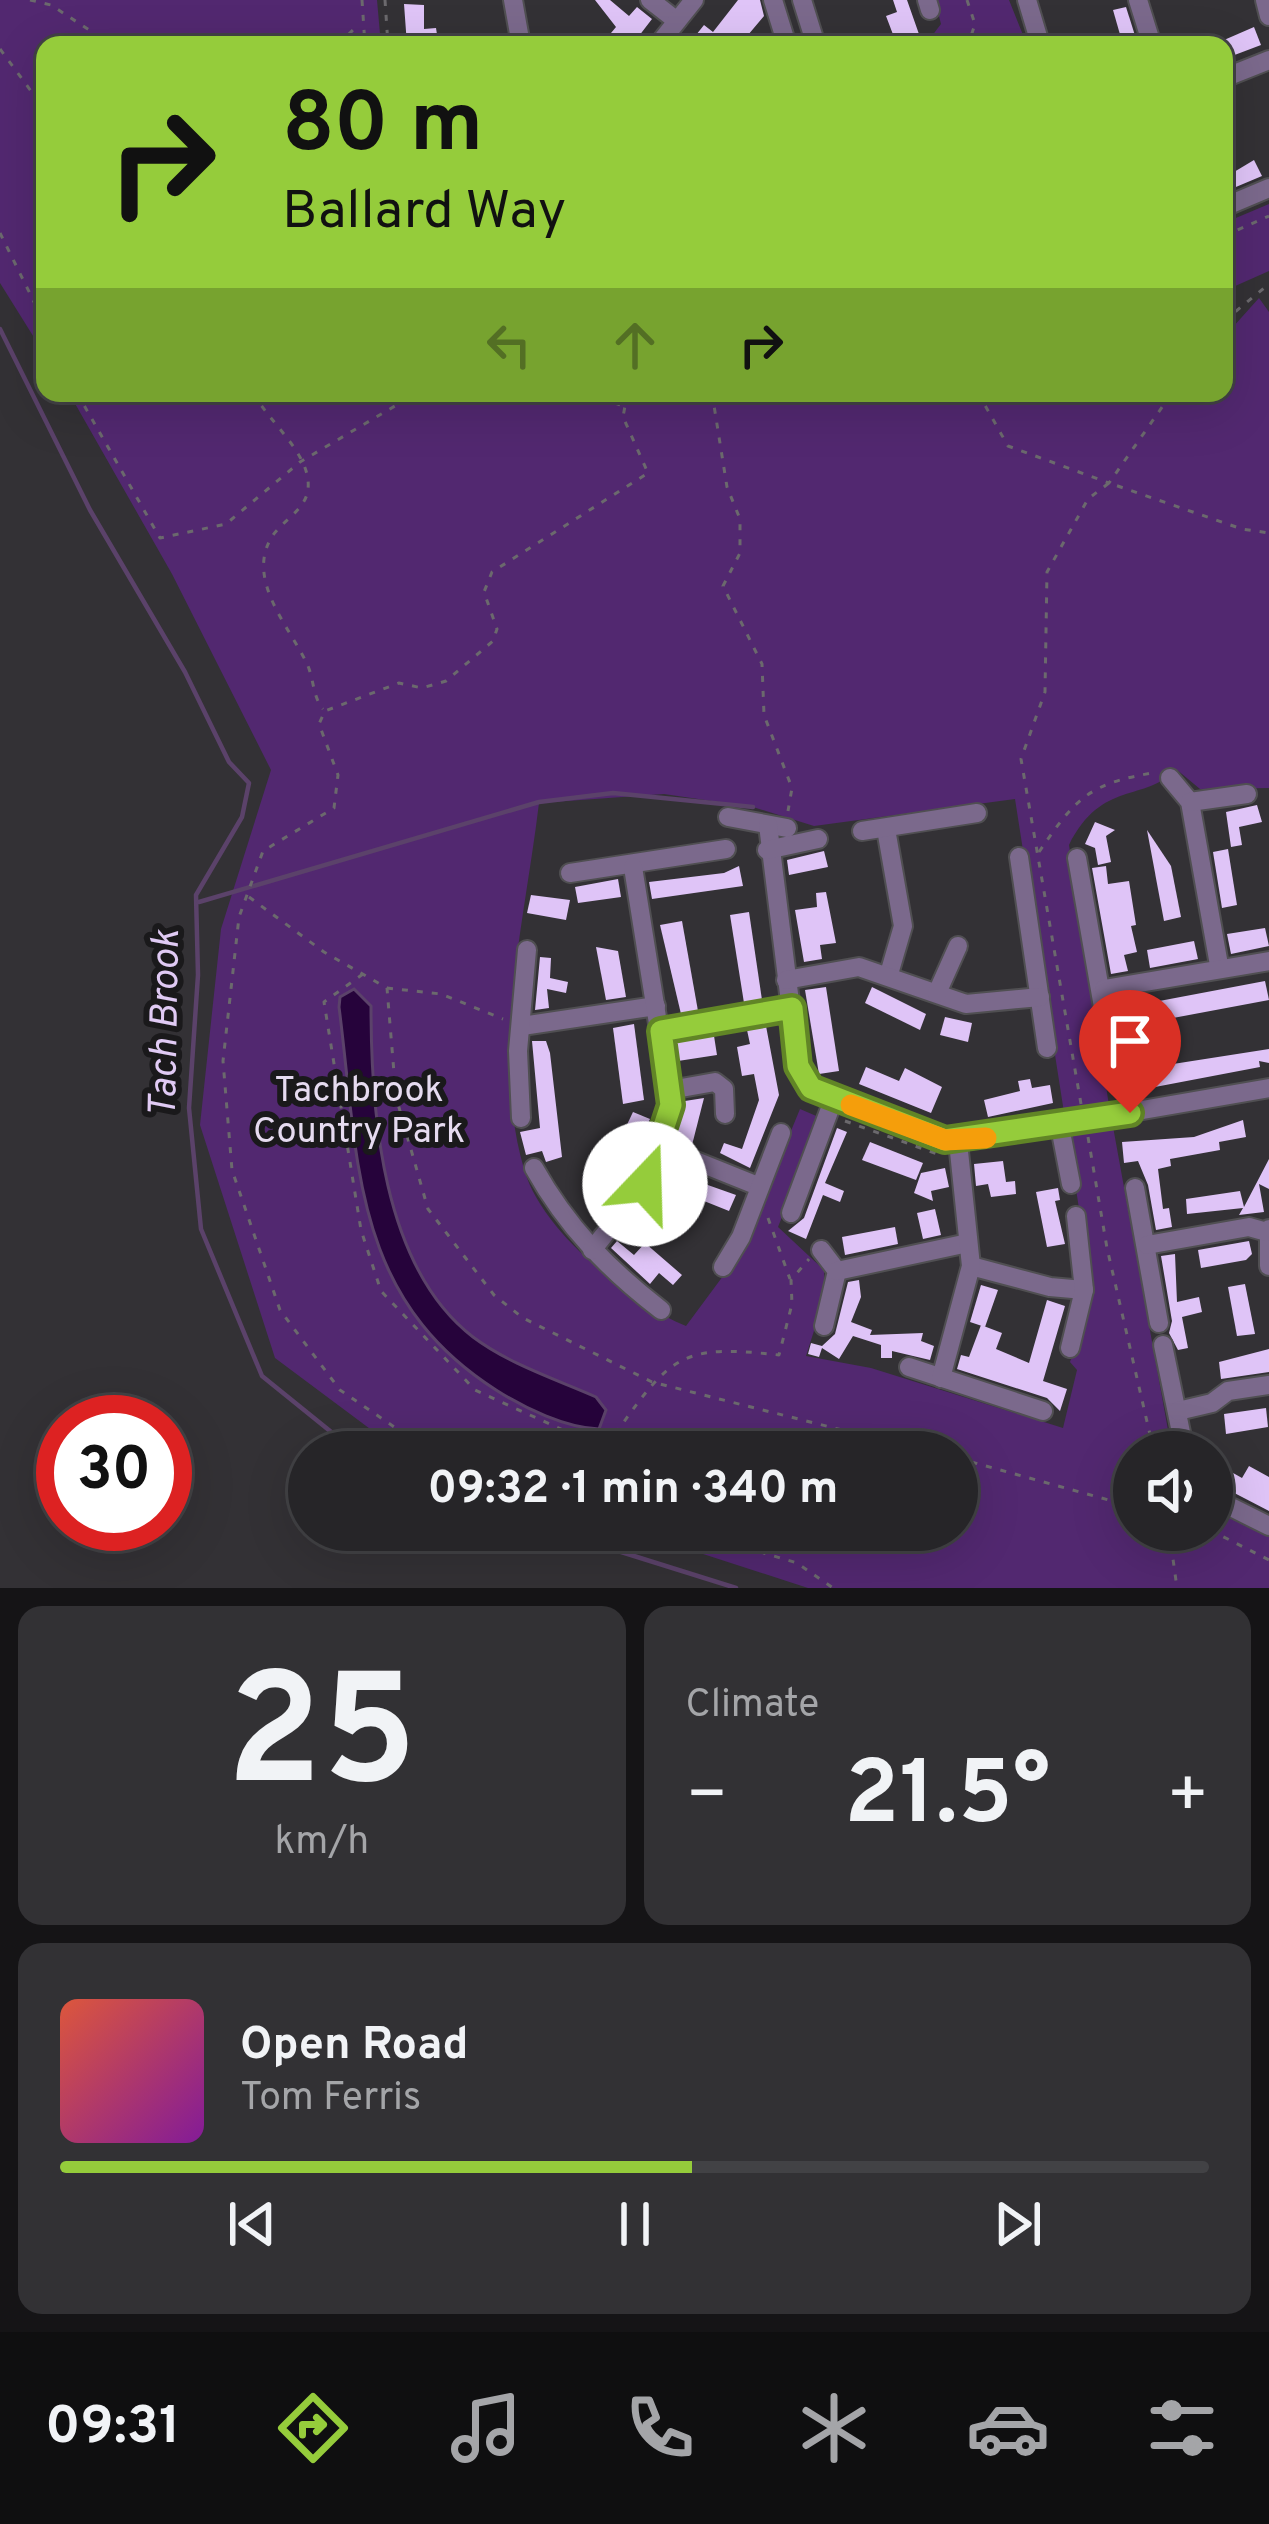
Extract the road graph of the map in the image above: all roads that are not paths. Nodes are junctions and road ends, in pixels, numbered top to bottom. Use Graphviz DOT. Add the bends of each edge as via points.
graph roads {
  1 [pos="513,0"];
  2 [pos="650,0"];
  3 [pos="694,0"];
  4 [pos="773,0"];
  5 [pos="802,0"];
  6 [pos="1027,0"];
  7 [pos="1138,0"];
  8 [pos="1265,0"];
  9 [pos="1269,16"];
  10 [pos="677,21"];
  11 [pos="519,36"];
  12 [pos="665,36"];
  13 [pos="784,36"];
  14 [pos="813,36"];
  15 [pos="1038,36"];
  16 [pos="1149,36"];
  17 [pos="1269,60"];
  18 [pos="1233,74"];
  19 [pos="1269,188"];
  20 [pos="1233,202"];
  21 [pos="1170,778"];
  22 [pos="1247,794"];
  23 [pos="1190,802"];
  24 [pos="977,813"];
  25 [pos="728,817"];
  26 [pos="886,829"];
  27 [pos="862,831"];
  28 [pos="818,839"];
  29 [pos="726,849"];
  30 [pos="767,850"];
  31 [pos="1028,857"];
  32 [pos="1077,858"];
  33 [pos="633,867"];
  34 [pos="570,873"];
  35 [pos="958,946"];
  36 [pos="527,950"];
  37 [pos="1269,961"];
  38 [pos="1219,965"];
  39 [pos="889,974"];
  40 [pos="786,980"];
  41 [pos="1104,989"];
  42 [pos="938,993"];
  43 [pos="1040,997"];
  44 [pos="656,1006"];
  45 [pos="792,1008"];
  46 [pos="522,1026"];
  47 [pos="661,1031"];
  48 [pos="1110,1047"];
  49 [pos="1047,1048"];
  50 [pos="1269,1088"];
  51 [pos="670,1090"];
  52 [pos="833,1098"];
  53 [pos="725,1114"];
  54 [pos="521,1118"];
  55 [pos="1060,1127"];
  56 [pos="782,1132"];
  57 [pos="958,1142"];
  58 [pos="661,1147"];
  59 [pos="535,1168"];
  60 [pos="1071,1184"];
  61 [pos="758,1186"];
  62 [pos="1135,1187"];
  63 [pos="790,1213"];
  64 [pos="1076,1216"];
  65 [pos="1268,1231"];
  66 [pos="968,1243"];
  67 [pos="1147,1245"];
  68 [pos="592,1250"];
  69 [pos="820,1250"];
  70 [pos="971,1266"];
  71 [pos="1269,1266"];
  72 [pos="723,1267"];
  73 [pos="838,1271"];
  74 [pos="1084,1290"];
  75 [pos="661,1310"];
  76 [pos="1159,1323"];
  77 [pos="824,1326"];
  78 [pos="1163,1345"];
  79 [pos="1070,1348"];
  80 [pos="909,1367"];
  81 [pos="941,1378"];
  82 [pos="1269,1385"];
  83 [pos="1043,1412"];
  84 [pos="1178,1412"];
  85 [pos="1181,1431"];
  86 [pos="1233,1508"];
  87 [pos="1267,1525"];
  1 -- 11 [label="street"];
  2 -- 10 [label="street"];
  3 -- 10 [label="street"];
  4 -- 13 [label="street"];
  5 -- 14 [label="street"];
  6 -- 15 [label="street"];
  7 -- 16 [label="street"];
  8 -- 9 [label="street"];
  10 -- 12 [label="street"];
  17 -- 18 [label="street"];
  19 -- 20 [label="street"];
  21 -- 23 [label="street"];
  22 -- 23 [label="street"];
  23 -- 38 [label="street"];
  24 -- 26 [label="street"];
  25 -- 30 [label="street" via="773,822"];
  26 -- 27 [label="street"];
  26 -- 39 [label="street" via="903,926"];
  28 -- 30 [label="street"];
  29 -- 33 [label="street"];
  30 -- 40 [label="street"];
  31 -- 43 [label="street"];
  32 -- 41 [label="street"];
  33 -- 34 [label="street"];
  33 -- 44 [label="street"];
  35 -- 42 [label="street"];
  36 -- 46 [label="street"];
  37 -- 38 [label="street"];
  38 -- 41 [label="street"];
  39 -- 40 [label="street" via="859,967"];
  39 -- 42 [label="street"];
  40 -- 45 [label="street"];
  41 -- 48 [label="street"];
  42 -- 43 [label="street" via="980,1005"];
  43 -- 49 [label="street"];
  44 -- 46 [label="street"];
  44 -- 47 [label="street"];
  45 -- 47 [label="street"];
  45 -- 52 [label="street" via="800,1075"];
  46 -- 54 [label="street"];
  47 -- 51 [label="street"];
  50 -- 55 [label="street"];
  51 -- 53 [label="street" via="715,1082 724,1089"];
  51 -- 58 [label="street"];
  52 -- 57 [label="street"];
  52 -- 63 [label="street"];
  55 -- 57 [label="street"];
  55 -- 60 [label="street"];
  56 -- 61 [label="street"];
  57 -- 66 [label="street"];
  58 -- 61 [label="street"];
  58 -- 68 [label="street" via="639,1195"];
  59 -- 68 [label="street"];
  61 -- 72 [label="street"];
  62 -- 67 [label="street"];
  64 -- 74 [label="street"];
  65 -- 67 [label="street" via="1249,1227"];
  65 -- 71 [label="street"];
  66 -- 70 [label="street"];
  66 -- 73 [label="street"];
  67 -- 76 [label="street"];
  68 -- 75 [label="street"];
  69 -- 73 [label="street"];
  70 -- 74 [label="street"];
  70 -- 81 [label="street"];
  73 -- 77 [label="street"];
  74 -- 79 [label="street"];
  78 -- 84 [label="street"];
  80 -- 81 [label="street"];
  81 -- 83 [label="street"];
  82 -- 84 [label="street"];
  84 -- 85 [label="street"];
  86 -- 87 [label="street"];
}
